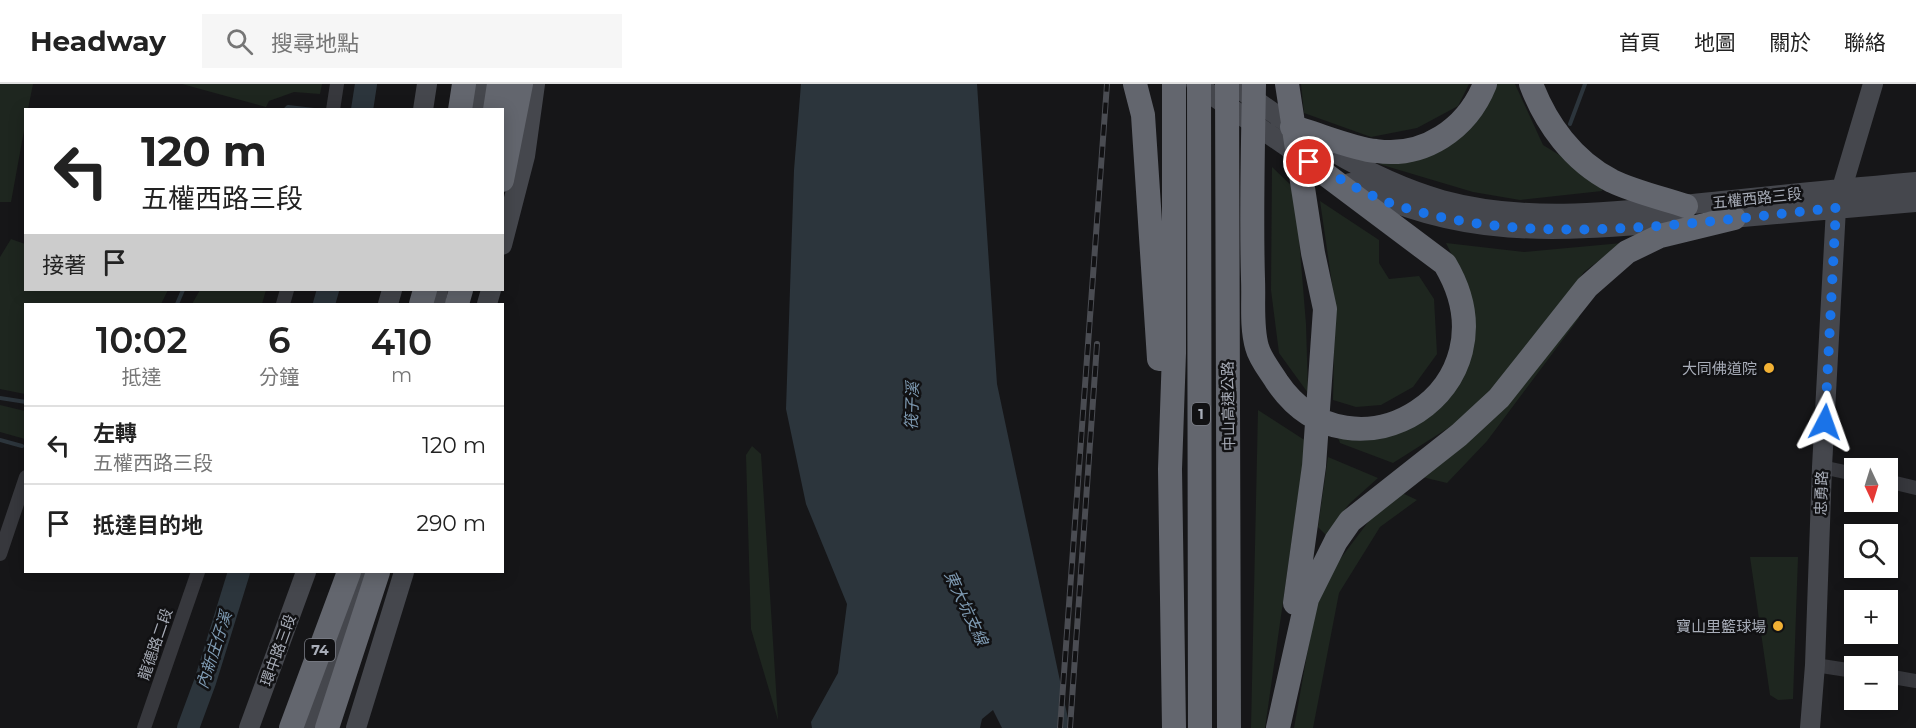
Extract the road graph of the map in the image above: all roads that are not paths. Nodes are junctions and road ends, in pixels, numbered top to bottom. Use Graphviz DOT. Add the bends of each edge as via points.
graph roads {
  1 [pos="337,84"];
  2 [pos="427,84"];
  3 [pos="448,84"];
  4 [pos="465,84"];
  5 [pos="479,84"];
  6 [pos="488,84"];
  7 [pos="499,84"];
  8 [pos="521,84"];
  9 [pos="535,84"];
  10 [pos="1135,84"];
  11 [pos="1227,84"];
  12 [pos="1233,84"];
  13 [pos="1254,84"];
  14 [pos="1485,84"];
  15 [pos="1531,84"];
  16 [pos="1873,84"];
  17 [pos="1198,89"];
  18 [pos="1174,92"];
  19 [pos="1288,92"];
  20 [pos="333,107"];
  21 [pos="423,108"];
  22 [pos="444,108"];
  23 [pos="460,108"];
  24 [pos="475,108"];
  25 [pos="483,108"];
  26 [pos="495,108"];
  27 [pos="1292,127"];
  28 [pos="1309,162"];
  29 [pos="504,170"];
  30 [pos="1916,182"];
  31 [pos="1843,189"];
  32 [pos="1916,202"];
  33 [pos="1686,206"];
  34 [pos="1836,208"];
  35 [pos="1734,218"];
  36 [pos="504,237"];
  37 [pos="1822,468"];
  38 [pos="1170,469"];
  39 [pos="1844,472"];
  40 [pos="24,483"];
  41 [pos="1898,484"];
  42 [pos="1916,488"];
  43 [pos="0,554"];
  44 [pos="198,573"];
  45 [pos="306,573"];
  46 [pos="349,573"];
  47 [pos="361,573"];
  48 [pos="370,573"];
  49 [pos="378,573"];
  50 [pos="404,573"];
  51 [pos="1815,665"];
  52 [pos="1844,669"];
  53 [pos="1898,678"];
  54 [pos="1916,681"];
  55 [pos="1284,694"];
  56 [pos="144,728"];
  57 [pos="249,728"];
  58 [pos="291,728"];
  59 [pos="307,728"];
  60 [pos="316,728"];
  61 [pos="327,728"];
  62 [pos="356,728"];
  63 [pos="1174,728"];
  64 [pos="1200,728"];
  65 [pos="1229,728"];
  66 [pos="1278,728"];
  67 [pos="1810,728"];
  1 -- 20 [label="street"];
  2 -- 21 [label="main road"];
  3 -- 22 [label="highway"];
  4 -- 23 [label="highway"];
  5 -- 24 [label="main road"];
  6 -- 25 [label="main road"];
  7 -- 26 [label="highway"];
  8 -- 29 [label="highway"];
  9 -- 36 [label="main road" via="525,156"];
  10 -- 38 [label="highway" via="1143,115"];
  11 -- 65 [label="highway, 中山高速公路 / 1"];
  12 -- 27 [label="main road, 五權西路三段"];
  13 -- 28 [label="highway" via="1252,252 1257,350 1282,389 1312,415 1351,428 1391,424 1414,414 1435,398 1456,366 1464,329 1458,286 1445,264"];
  14 -- 27 [label="highway" via="1475,105 1458,125 1436,141 1411,150 1374,152"];
  15 -- 33 [label="highway" via="1554,130 1580,159 1612,181"];
  16 -- 31 [label="main road, 忠勇路"];
  17 -- 28 [label="main road, 五權西路三段"];
  17 -- 64 [label="highway, 中山高速公路 / 1"];
  18 -- 38 [label="highway"];
  19 -- 55 [label="highway" via="1325,309 1314,466"];
  27 -- 33 [label="main road, 五權西路三段" via="1386,179 1442,200 1494,211 1593,213"];
  28 -- 35 [label="main road, 五權西路三段" via="1388,202 1481,225 1581,230"];
  30 -- 31 [label="main road, 五權西路三段"];
  31 -- 33 [label="main road, 五權西路三段"];
  31 -- 34 [label="main road, 忠勇路"];
  32 -- 34 [label="main road, 五權西路三段"];
  34 -- 35 [label="main road, 五權西路三段"];
  34 -- 37 [label="main road, 忠勇路"];
  35 -- 55 [label="highway" via="1660,236 1627,252 1587,287 1500,398 1350,521 1307,599"];
  37 -- 39 [label="street"];
  37 -- 51 [label="main road, 忠勇路"];
  38 -- 63 [label="highway"];
  40 -- 43 [label="street"];
  41 -- 42 [label="street"];
  44 -- 56 [label="street, 龍德路二段"];
  45 -- 57 [label="main road, 環中路三段"];
  46 -- 58 [label="highway, 74"];
  47 -- 59 [label="main road"];
  48 -- 60 [label="main road"];
  49 -- 61 [label="highway, 74"];
  50 -- 62 [label="main road"];
  51 -- 52 [label="street"];
  51 -- 67 [label="main road, 忠勇路"];
  53 -- 54 [label="street"];
  55 -- 66 [label="highway"];
}
